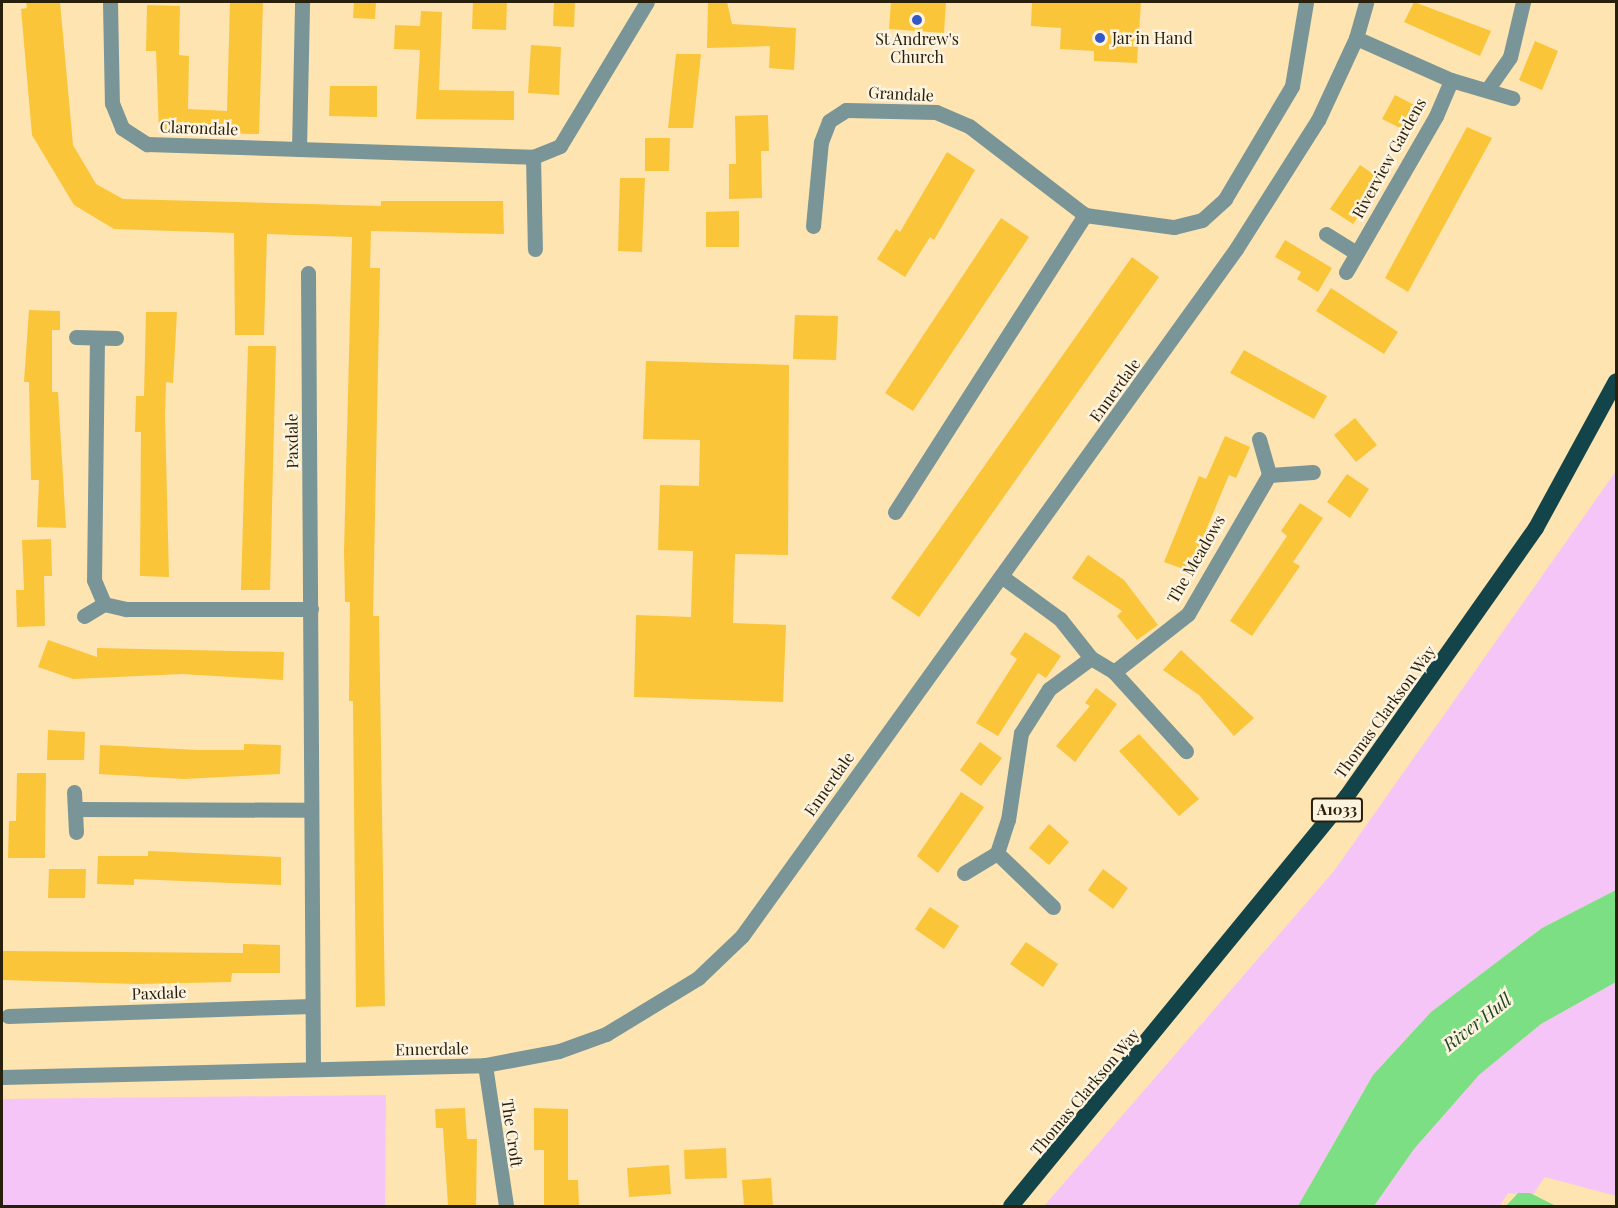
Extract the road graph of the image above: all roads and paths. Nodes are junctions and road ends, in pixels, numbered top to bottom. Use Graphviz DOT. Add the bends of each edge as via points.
graph roads {
  1 [pos="110,2"];
  2 [pos="302,2"];
  3 [pos="647,2"];
  4 [pos="1306,2"];
  5 [pos="1366,2"];
  6 [pos="1523,2"];
  7 [pos="1356,38"];
  8 [pos="1451,80"];
  9 [pos="1487,90"];
  10 [pos="1512,98"];
  11 [pos="299,149"];
  12 [pos="533,157"];
  13 [pos="1084,215"];
  14 [pos="813,226"];
  15 [pos="1326,234"];
  16 [pos="535,249"];
  17 [pos="1356,253"];
  18 [pos="1346,272"];
  19 [pos="308,273"];
  20 [pos="76,337"];
  21 [pos="97,338"];
  22 [pos="116,338"];
  23 [pos="1617,381"];
  24 [pos="1259,439"];
  25 [pos="1313,472"];
  26 [pos="1269,475"];
  27 [pos="895,512"];
  28 [pos="1001,576"];
  29 [pos="104,604"];
  30 [pos="311,609"];
  31 [pos="84,615"];
  32 [pos="1091,658"];
  33 [pos="1114,672"];
  34 [pos="1186,751"];
  35 [pos="74,792"];
  36 [pos="76,809"];
  37 [pos="311,810"];
  38 [pos="76,832"];
  39 [pos="997,853"];
  40 [pos="964,873"];
  41 [pos="1053,907"];
  42 [pos="312,1006"];
  43 [pos="8,1016"];
  44 [pos="485,1065"];
  45 [pos="313,1069"];
  46 [pos="2,1077"];
  47 [pos="506,1206"];
  48 [pos="1011,1206"];
  1 -- 11 [label="street, Clarondale" via="112,103 122,128 147,144"];
  2 -- 11 [label="street"];
  3 -- 12 [label="street" via="566,138"];
  4 -- 13 [label="street" via="1292,86 1225,199 1202,220 1174,227"];
  5 -- 7 [label="street, Ennerdale"];
  6 -- 9 [label="street" via="1509,57"];
  7 -- 8 [label="street"];
  7 -- 28 [label="street, Ennerdale" via="1318,120 1236,249"];
  8 -- 9 [label="street"];
  8 -- 17 [label="street, Riverview Gardens" via="1436,116"];
  9 -- 10 [label="street"];
  11 -- 12 [label="street, Clarondale"];
  12 -- 16 [label="street"];
  13 -- 14 [label="street, Grandale" via="969,126 936,112 846,110 829,121 821,142"];
  13 -- 27 [label="street"];
  15 -- 17 [label="street"];
  17 -- 18 [label="street, Riverview Gardens"];
  19 -- 30 [label="street, Paxdale"];
  20 -- 21 [label="street"];
  21 -- 22 [label="street"];
  21 -- 29 [label="street" via="94,580"];
  23 -- 48 [label="highway, Thomas Clarkson Way / A1033" via="1523,547 1347,796"];
  24 -- 26 [label="street"];
  25 -- 26 [label="street"];
  26 -- 33 [label="street, The Meadows" via="1188,614"];
  28 -- 32 [label="street" via="1060,619"];
  28 -- 44 [label="street, Ennerdale" via="742,936 698,978 606,1034 559,1051"];
  29 -- 30 [label="street" via="126,609"];
  29 -- 31 [label="street"];
  30 -- 37 [label="street, Paxdale"];
  32 -- 33 [label="street"];
  32 -- 39 [label="street" via="1049,689 1022,733 1008,820"];
  33 -- 34 [label="street"];
  35 -- 36 [label="street"];
  36 -- 37 [label="street"];
  36 -- 38 [label="street"];
  37 -- 42 [label="street, Paxdale"];
  39 -- 40 [label="street"];
  39 -- 41 [label="street"];
  42 -- 43 [label="street, Paxdale"];
  42 -- 45 [label="street, Paxdale"];
  44 -- 45 [label="street, Ennerdale"];
  44 -- 47 [label="street, The Croft"];
  45 -- 46 [label="street, Ennerdale"];
}
